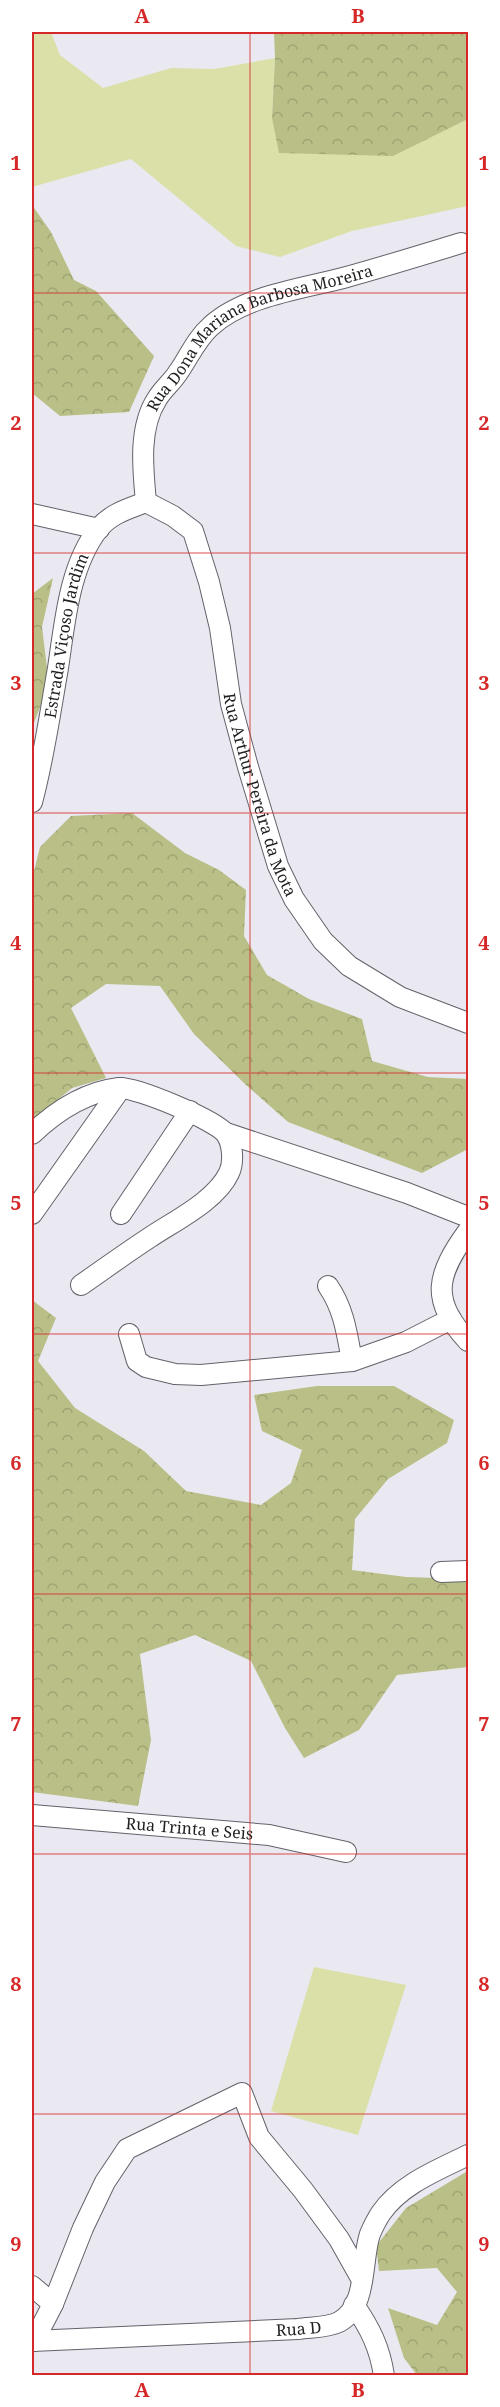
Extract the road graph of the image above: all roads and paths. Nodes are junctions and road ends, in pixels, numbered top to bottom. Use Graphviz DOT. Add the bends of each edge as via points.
graph roads {
  1 [pos="461,243"];
  2 [pos="146,502"];
  3 [pos="32,514"];
  4 [pos="99,529"];
  5 [pos="32,802"];
  6 [pos="468,1023"];
  7 [pos="120,1088"];
  8 [pos="190,1112"];
  9 [pos="226,1133"];
  10 [pos="32,1134"];
  11 [pos="32,1214"];
  12 [pos="121,1214"];
  13 [pos="468,1217"];
  14 [pos="468,1231"];
  15 [pos="81,1285"];
  16 [pos="328,1286"];
  17 [pos="451,1319"];
  18 [pos="129,1334"];
  19 [pos="468,1341"];
  20 [pos="352,1361"];
  21 [pos="468,1571"];
  22 [pos="441,1572"];
  23 [pos="32,1815"];
  24 [pos="346,1852"];
  25 [pos="468,2156"];
  26 [pos="362,2280"];
  27 [pos="32,2286"];
  28 [pos="53,2304"];
  29 [pos="354,2305"];
  30 [pos="33,2341"];
  31 [pos="384,2376"];
  1 -- 2 [label="street, Rua Dona Mariana Barbosa Moreira" via="291,290 234,310 210,326 156,400 146,425"];
  2 -- 4 [label="street, Estrada Viçoso Jardim" via="114,514"];
  2 -- 6 [label="street, Rua Arthur Pereira da Mota" via="193,531 210,582 231,704 248,767 278,866 294,899 323,941 349,966 400,997"];
  3 -- 4 [label="street"];
  4 -- 5 [label="street, Estrada Viçoso Jardim" via="76,575"];
  7 -- 8 [label="street" via="162,1099"];
  7 -- 10 [label="street" via="79,1101 53,1115"];
  7 -- 11 [label="street"];
  8 -- 9 [label="street"];
  8 -- 12 [label="street"];
  9 -- 13 [label="street" via="407,1192"];
  9 -- 15 [label="street" via="233,1162 219,1188"];
  14 -- 17 [label="street" via="450,1256 443,1275 441,1289"];
  16 -- 20 [label="street" via="343,1316"];
  17 -- 19 [label="street"];
  17 -- 20 [label="street" via="406,1342"];
  18 -- 20 [label="street" via="137,1361 158,1372 231,1373"];
  21 -- 22 [label="street"];
  23 -- 24 [label="street, Rua Trinta e Seis" via="269,1835"];
  25 -- 26 [label="street" via="426,2176 395,2197 381,2213 370,2233"];
  26 -- 28 [label="street" via="333,2231 259,2137 242,2093 127,2149 105,2182 83,2228"];
  26 -- 29 [label="street"];
  27 -- 28 [label="street"];
  28 -- 30 [label="street"];
  29 -- 30 [label="street, Rua D" via="339,2322 325,2326"];
  29 -- 31 [label="street" via="381,2354"];
}
